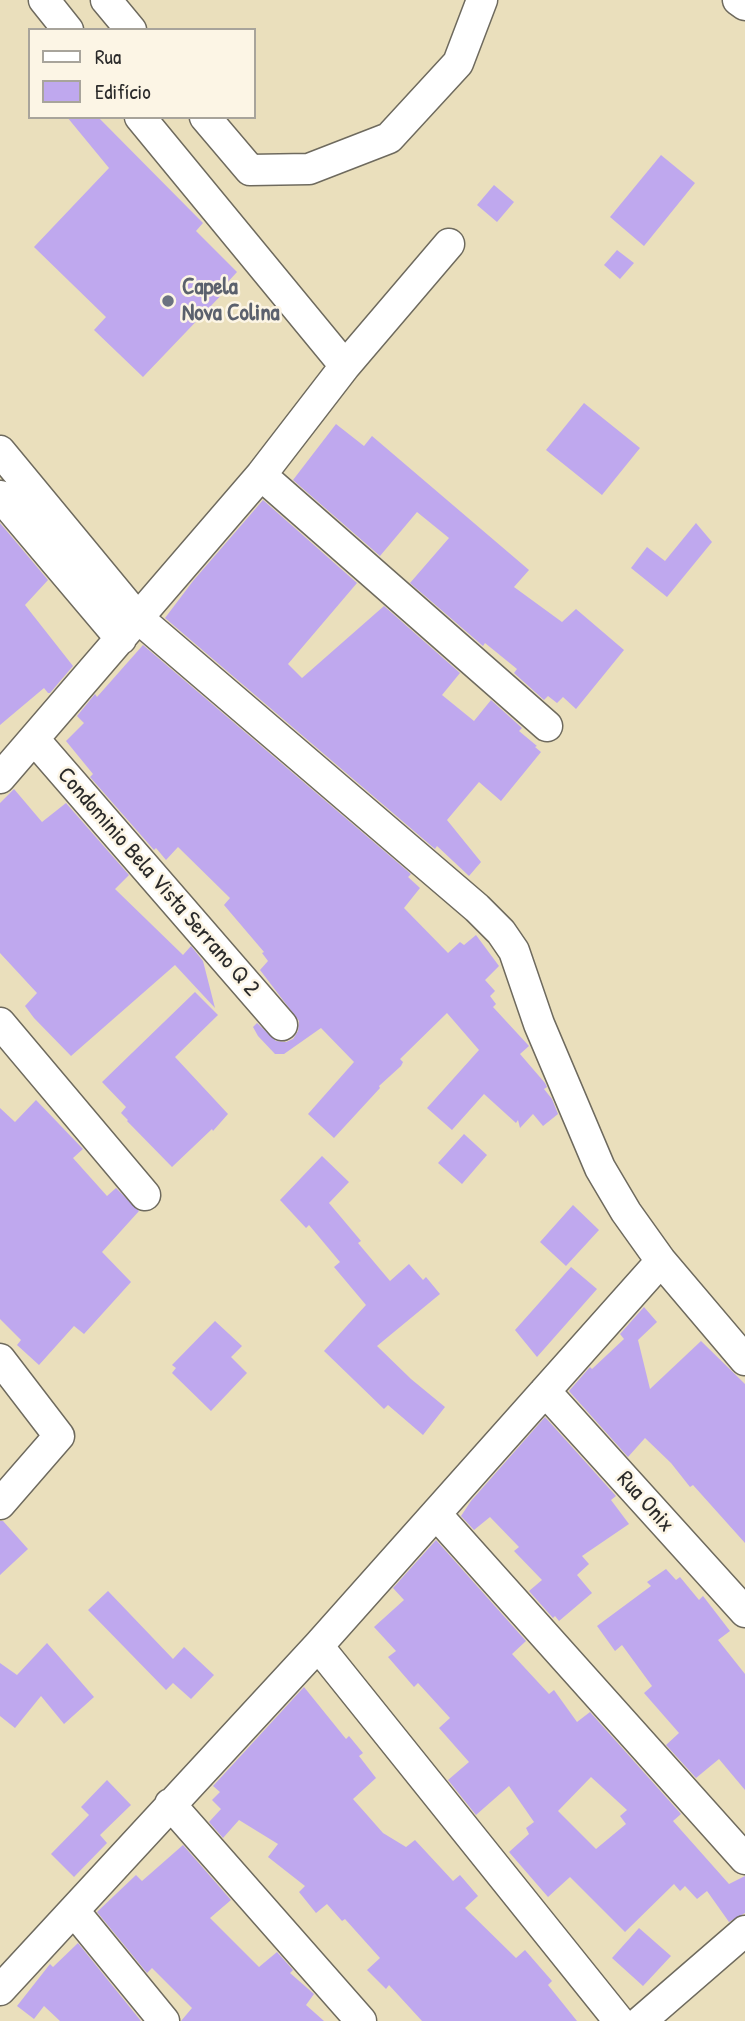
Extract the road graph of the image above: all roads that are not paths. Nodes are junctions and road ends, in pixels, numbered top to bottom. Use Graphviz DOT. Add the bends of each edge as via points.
graph roads {
  1 [pos="44,0"];
  2 [pos="106,0"];
  3 [pos="482,0"];
  4 [pos="738,0"];
  5 [pos="745,5"];
  6 [pos="66,28"];
  7 [pos="129,28"];
  8 [pos="142,119"];
  9 [pos="207,119"];
  10 [pos="449,244"];
  11 [pos="345,366"];
  12 [pos="5,467"];
  13 [pos="261,475"];
  14 [pos="0,496"];
  15 [pos="130,628"];
  16 [pos="547,726"];
  17 [pos="34,739"];
  18 [pos="0,778"];
  19 [pos="0,1023"];
  20 [pos="282,1025"];
  21 [pos="145,1195"];
  22 [pos="661,1261"];
  23 [pos="0,1359"];
  24 [pos="745,1360"];
  25 [pos="545,1391"];
  26 [pos="0,1504"];
  27 [pos="436,1514"];
  28 [pos="745,1612"];
  29 [pos="318,1646"];
  30 [pos="170,1804"];
  31 [pos="745,1859"];
  32 [pos="74,1911"];
  33 [pos="745,1931"];
  34 [pos="0,1990"];
  35 [pos="164,2021"];
  36 [pos="361,2021"];
  37 [pos="619,2021"];
  38 [pos="641,2021"];
  1 -- 6 [label="street"];
  2 -- 7 [label="street"];
  3 -- 9 [label="street" via="457,63 389,138 309,169 250,170"];
  4 -- 5 [label="street"];
  8 -- 11 [label="street"];
  10 -- 11 [label="street"];
  11 -- 13 [label="street"];
  12 -- 15 [label="street"];
  13 -- 15 [label="street"];
  13 -- 16 [label="street"];
  14 -- 15 [label="street"];
  15 -- 17 [label="street"];
  15 -- 22 [label="street" via="501,932 514,951 539,1024 600,1168"];
  17 -- 18 [label="street"];
  17 -- 20 [label="street, Condominio Bela Vista Serrano Q 2"];
  19 -- 21 [label="street"];
  22 -- 24 [label="street"];
  22 -- 25 [label="street"];
  23 -- 26 [label="street" via="59,1436"];
  25 -- 27 [label="street"];
  25 -- 28 [label="street, Rua Onix"];
  27 -- 29 [label="street"];
  27 -- 31 [label="street"];
  29 -- 30 [label="street"];
  29 -- 37 [label="street"];
  30 -- 32 [label="street"];
  30 -- 36 [label="street"];
  32 -- 34 [label="street"];
  32 -- 35 [label="street"];
  33 -- 38 [label="street"];
}
